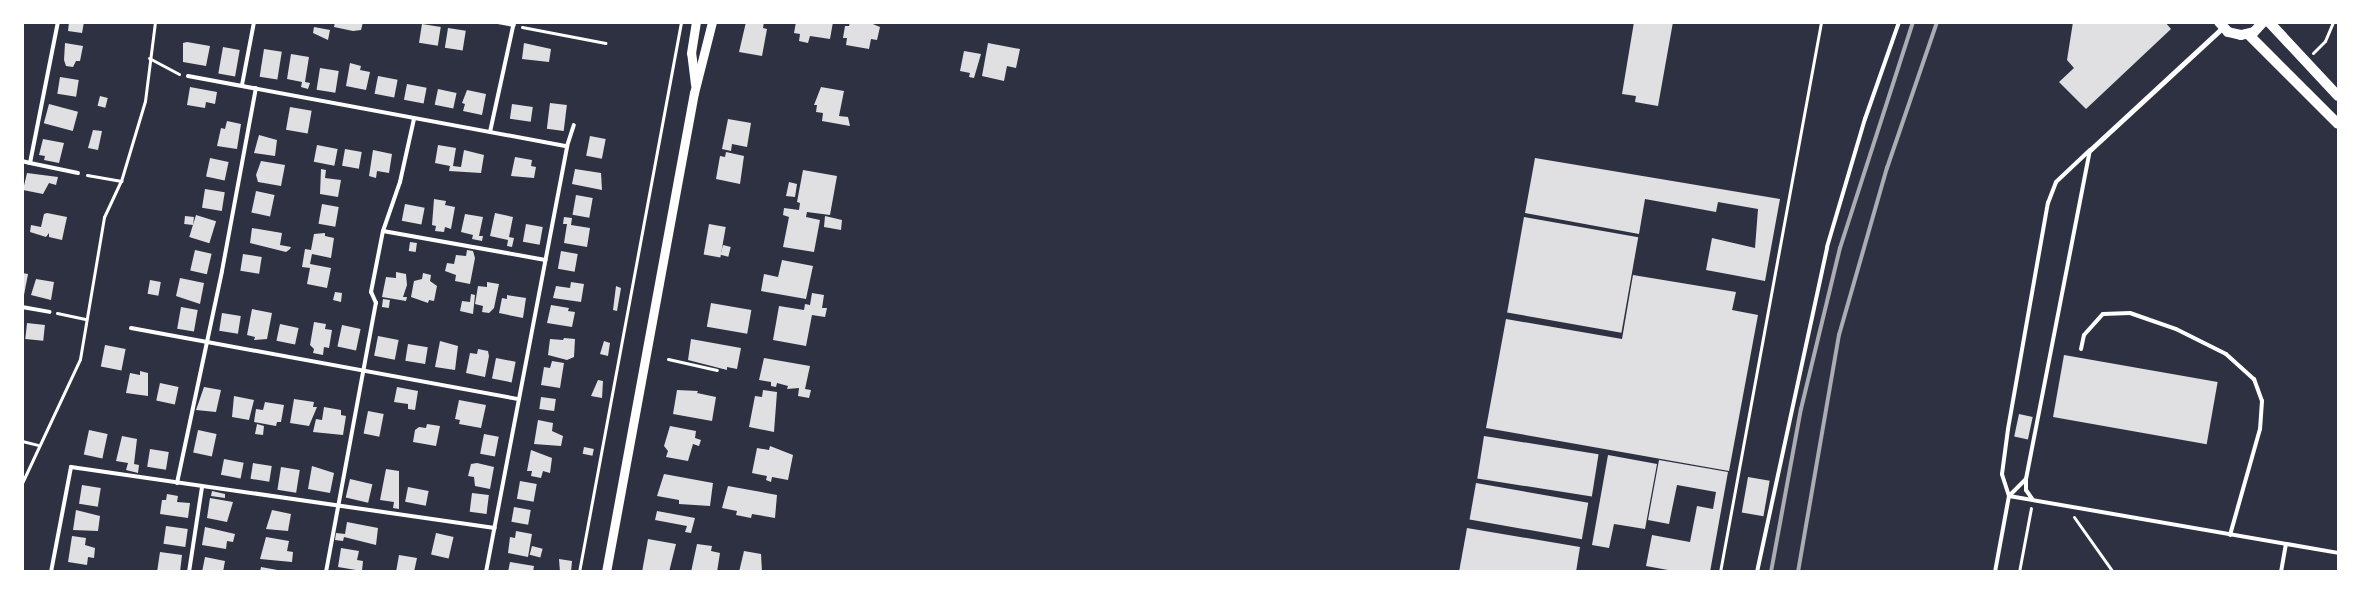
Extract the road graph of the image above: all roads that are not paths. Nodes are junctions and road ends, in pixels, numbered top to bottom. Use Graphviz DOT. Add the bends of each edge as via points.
graph roads {
  1 [pos="58,22"];
  2 [pos="254,22"];
  3 [pos="498,22"];
  4 [pos="696,22"];
  5 [pos="712,22"];
  6 [pos="1899,22"];
  7 [pos="2263,22"];
  8 [pos="2268,22"];
  9 [pos="514,24"];
  10 [pos="2220,25"];
  11 [pos="2248,34"];
  12 [pos="188,76"];
  13 [pos="695,84"];
  14 [pos="242,85"];
  15 [pos="256,88"];
  16 [pos="2338,96"];
  17 [pos="414,119"];
  18 [pos="2338,124"];
  19 [pos="574,125"];
  20 [pos="490,132"];
  21 [pos="567,146"];
  22 [pos="2090,150"];
  23 [pos="22,161"];
  24 [pos="30,162"];
  25 [pos="78,173"];
  26 [pos="383,231"];
  27 [pos="545,260"];
  28 [pos="22,307"];
  29 [pos="50,312"];
  30 [pos="131,328"];
  31 [pos="205,340"];
  32 [pos="2081,349"];
  33 [pos="363,370"];
  34 [pos="519,400"];
  35 [pos="2026,479"];
  36 [pos="177,484"];
  37 [pos="202,487"];
  38 [pos="2009,496"];
  39 [pos="2033,500"];
  40 [pos="338,507"];
  41 [pos="495,528"];
  42 [pos="2230,535"];
  43 [pos="2286,545"];
  44 [pos="2338,554"];
  45 [pos="51,572"];
  46 [pos="189,572"];
  47 [pos="326,572"];
  48 [pos="486,572"];
  49 [pos="606,572"];
  50 [pos="1757,572"];
  51 [pos="1995,572"];
  52 [pos="2281,572"];
  1 -- 24 [label="lane"];
  2 -- 14 [label="lane"];
  3 -- 9 [label="lane"];
  4 -- 13 [label="street" via="690,53"];
  5 -- 13 [label="street"];
  6 -- 50 [label="lane" via="1865,119 1827,247"];
  7 -- 11 [label="main road"];
  8 -- 16 [label="main road"];
  9 -- 20 [label="lane"];
  10 -- 11 [label="main road" via="2234,35"];
  10 -- 22 [label="street"];
  11 -- 18 [label="main road"];
  12 -- 14 [label="lane"];
  13 -- 49 [label="street"];
  14 -- 15 [label="lane"];
  15 -- 17 [label="lane"];
  15 -- 31 [label="lane" via="222,271"];
  17 -- 20 [label="lane"];
  17 -- 26 [label="lane" via="400,182"];
  19 -- 21 [label="lane"];
  20 -- 21 [label="lane"];
  21 -- 27 [label="lane"];
  22 -- 35 [label="lane"];
  22 -- 38 [label="lane" via="2056,182 2048,203 2002,474"];
  23 -- 24 [label="lane"];
  24 -- 25 [label="lane"];
  26 -- 27 [label="lane"];
  26 -- 33 [label="lane" via="371,292 376,302"];
  27 -- 34 [label="lane"];
  28 -- 29 [label="lane"];
  30 -- 31 [label="lane"];
  31 -- 33 [label="lane"];
  31 -- 36 [label="lane"];
  32 -- 42 [label="lane" via="2084,335 2103,314 2130,313 2176,329 2226,354 2254,379 2262,401 2260,429"];
  33 -- 34 [label="lane"];
  33 -- 40 [label="lane"];
  34 -- 41 [label="lane"];
  35 -- 38 [label="lane"];
  35 -- 39 [label="lane" via="2026,490"];
  36 -- 37 [label="lane"];
  36 -- 45 [label="lane" via="70,467"];
  37 -- 40 [label="lane"];
  37 -- 46 [label="lane"];
  38 -- 39 [label="lane"];
  38 -- 51 [label="lane"];
  39 -- 42 [label="lane"];
  40 -- 41 [label="lane"];
  40 -- 47 [label="lane"];
  41 -- 48 [label="lane"];
  42 -- 43 [label="lane"];
  43 -- 44 [label="lane"];
  43 -- 52 [label="lane"];
}
